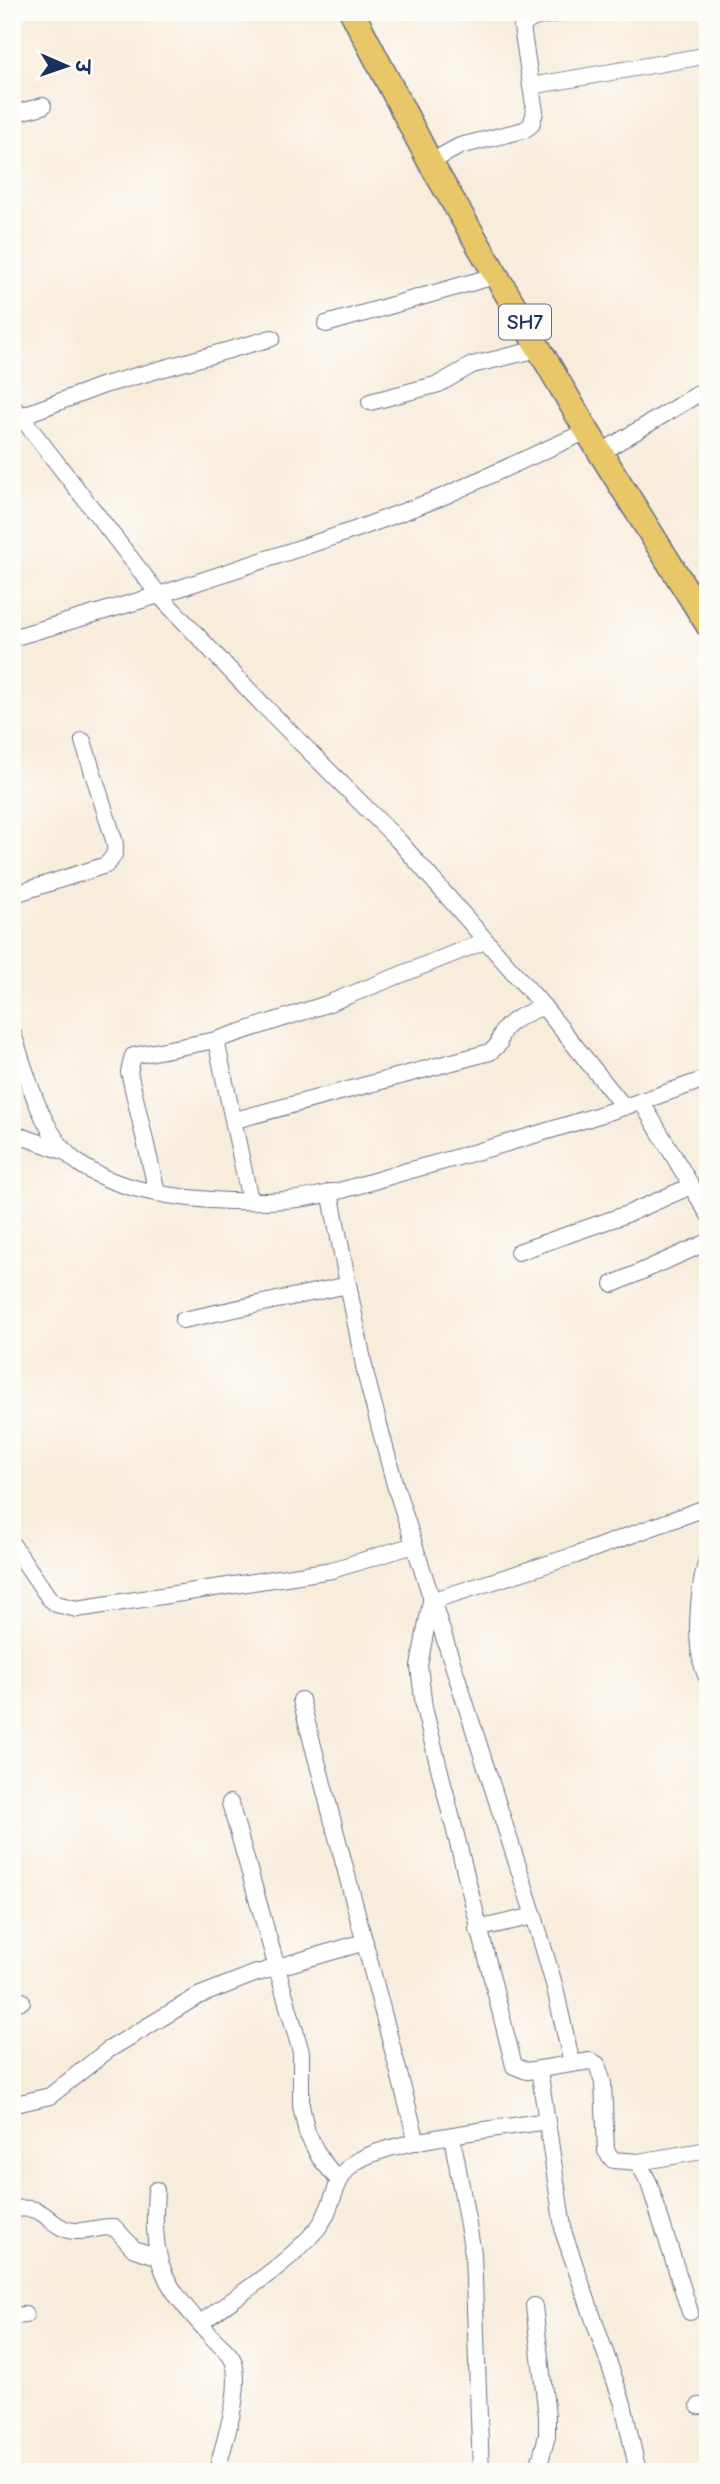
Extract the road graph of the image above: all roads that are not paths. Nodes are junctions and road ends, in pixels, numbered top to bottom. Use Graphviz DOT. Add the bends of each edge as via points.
graph roads {
  1 [pos="352,12"];
  2 [pos="567,12"];
  3 [pos="704,56"];
  4 [pos="531,86"];
  5 [pos="43,106"];
  6 [pos="12,114"];
  7 [pos="430,162"];
  8 [pos="498,275"];
  9 [pos="326,324"];
  10 [pos="272,338"];
  11 [pos="539,348"];
  12 [pos="706,395"];
  13 [pos="370,402"];
  14 [pos="17,411"];
  15 [pos="587,431"];
  16 [pos="600,453"];
  17 [pos="159,595"];
  18 [pos="707,621"];
  19 [pos="12,638"];
  20 [pos="83,741"];
  21 [pos="12,895"];
  22 [pos="485,941"];
  23 [pos="542,1006"];
  24 [pos="12,1031"];
  25 [pos="216,1040"];
  26 [pos="708,1078"];
  27 [pos="641,1101"];
  28 [pos="624,1107"];
  29 [pos="234,1120"];
  30 [pos="12,1133"];
  31 [pos="66,1152"];
  32 [pos="691,1186"];
  33 [pos="157,1192"];
  34 [pos="330,1192"];
  35 [pos="250,1200"];
  36 [pos="708,1214"];
  37 [pos="708,1242"];
  38 [pos="518,1252"];
  39 [pos="613,1284"];
  40 [pos="348,1285"];
  41 [pos="183,1320"];
  42 [pos="708,1507"];
  43 [pos="12,1544"];
  44 [pos="414,1545"];
  45 [pos="708,1557"];
  46 [pos="431,1601"];
  47 [pos="708,1679"];
  48 [pos="301,1700"];
  49 [pos="230,1803"];
  50 [pos="534,1916"];
  51 [pos="477,1928"];
  52 [pos="365,1942"];
  53 [pos="276,1967"];
  54 [pos="572,2064"];
  55 [pos="539,2069"];
  56 [pos="12,2105"];
  57 [pos="547,2121"];
  58 [pos="452,2136"];
  59 [pos="417,2142"];
  60 [pos="708,2150"];
  61 [pos="638,2162"];
  62 [pos="339,2181"];
  63 [pos="156,2190"];
  64 [pos="12,2209"];
  65 [pos="156,2256"];
  66 [pos="534,2306"];
  67 [pos="690,2312"];
  68 [pos="201,2323"];
  69 [pos="217,2472"];
  70 [pos="481,2472"];
  71 [pos="537,2472"];
  72 [pos="638,2472"];
  1 -- 7 [label="main road, SH7"];
  2 -- 4 [label="street" via="526,21 522,27"];
  3 -- 4 [label="street"];
  4 -- 7 [label="street" via="535,112 531,125 460,146"];
  5 -- 6 [label="street"];
  7 -- 8 [label="main road, SH7"];
  8 -- 9 [label="street"];
  8 -- 11 [label="main road, SH7"];
  10 -- 14 [label="street"];
  11 -- 13 [label="street" via="472,365 439,384"];
  11 -- 15 [label="main road, SH7"];
  12 -- 16 [label="street"];
  14 -- 17 [label="street"];
  15 -- 16 [label="main road, SH7"];
  15 -- 17 [label="street" via="440,498"];
  16 -- 18 [label="main road, SH7"];
  17 -- 19 [label="street"];
  17 -- 22 [label="street" via="398,840"];
  20 -- 21 [label="street" via="114,840 113,858 106,865"];
  22 -- 23 [label="street"];
  22 -- 25 [label="street" via="401,977"];
  23 -- 28 [label="street"];
  23 -- 29 [label="street" via="503,1029 499,1044 490,1052"];
  24 -- 31 [label="street" via="43,1118"];
  25 -- 29 [label="street"];
  25 -- 33 [label="street" via="141,1053 130,1062"];
  26 -- 27 [label="street"];
  27 -- 28 [label="street"];
  27 -- 32 [label="street"];
  28 -- 34 [label="street"];
  29 -- 35 [label="street"];
  30 -- 31 [label="street"];
  31 -- 33 [label="street" via="92,1172"];
  32 -- 36 [label="street"];
  32 -- 38 [label="street"];
  33 -- 35 [label="street"];
  34 -- 35 [label="street" via="288,1200"];
  34 -- 40 [label="street"];
  37 -- 39 [label="street"];
  40 -- 41 [label="street"];
  40 -- 44 [label="street" via="366,1377"];
  42 -- 46 [label="street"];
  43 -- 44 [label="street" via="49,1598 77,1609 332,1570"];
  44 -- 46 [label="street"];
  45 -- 47 [label="street" via="697,1644"];
  46 -- 50 [label="street"];
  46 -- 51 [label="street" via="419,1666 424,1708"];
  48 -- 52 [label="street"];
  49 -- 53 [label="street"];
  50 -- 51 [label="street"];
  50 -- 54 [label="street"];
  51 -- 55 [label="street" via="510,2059 520,2070"];
  52 -- 53 [label="street"];
  52 -- 59 [label="street"];
  53 -- 56 [label="street" via="198,1996 118,2043 50,2096"];
  53 -- 62 [label="street" via="301,2052 301,2106 307,2133"];
  54 -- 55 [label="street"];
  54 -- 61 [label="street" via="597,2064 603,2083 606,2151 614,2160"];
  55 -- 57 [label="street"];
  57 -- 58 [label="street"];
  57 -- 72 [label="street" via="564,2234 623,2404"];
  58 -- 59 [label="street"];
  58 -- 70 [label="street" via="473,2253"];
  59 -- 62 [label="street" via="371,2154 353,2164"];
  60 -- 61 [label="street"];
  61 -- 67 [label="street" via="649,2183"];
  62 -- 68 [label="street" via="320,2225 304,2245"];
  63 -- 65 [label="street"];
  64 -- 65 [label="street" via="42,2211 71,2231 114,2227 134,2249"];
  65 -- 68 [label="street" via="167,2282"];
  66 -- 71 [label="street" via="547,2416 547,2436"];
  68 -- 69 [label="street" via="235,2363 236,2381"];
}
